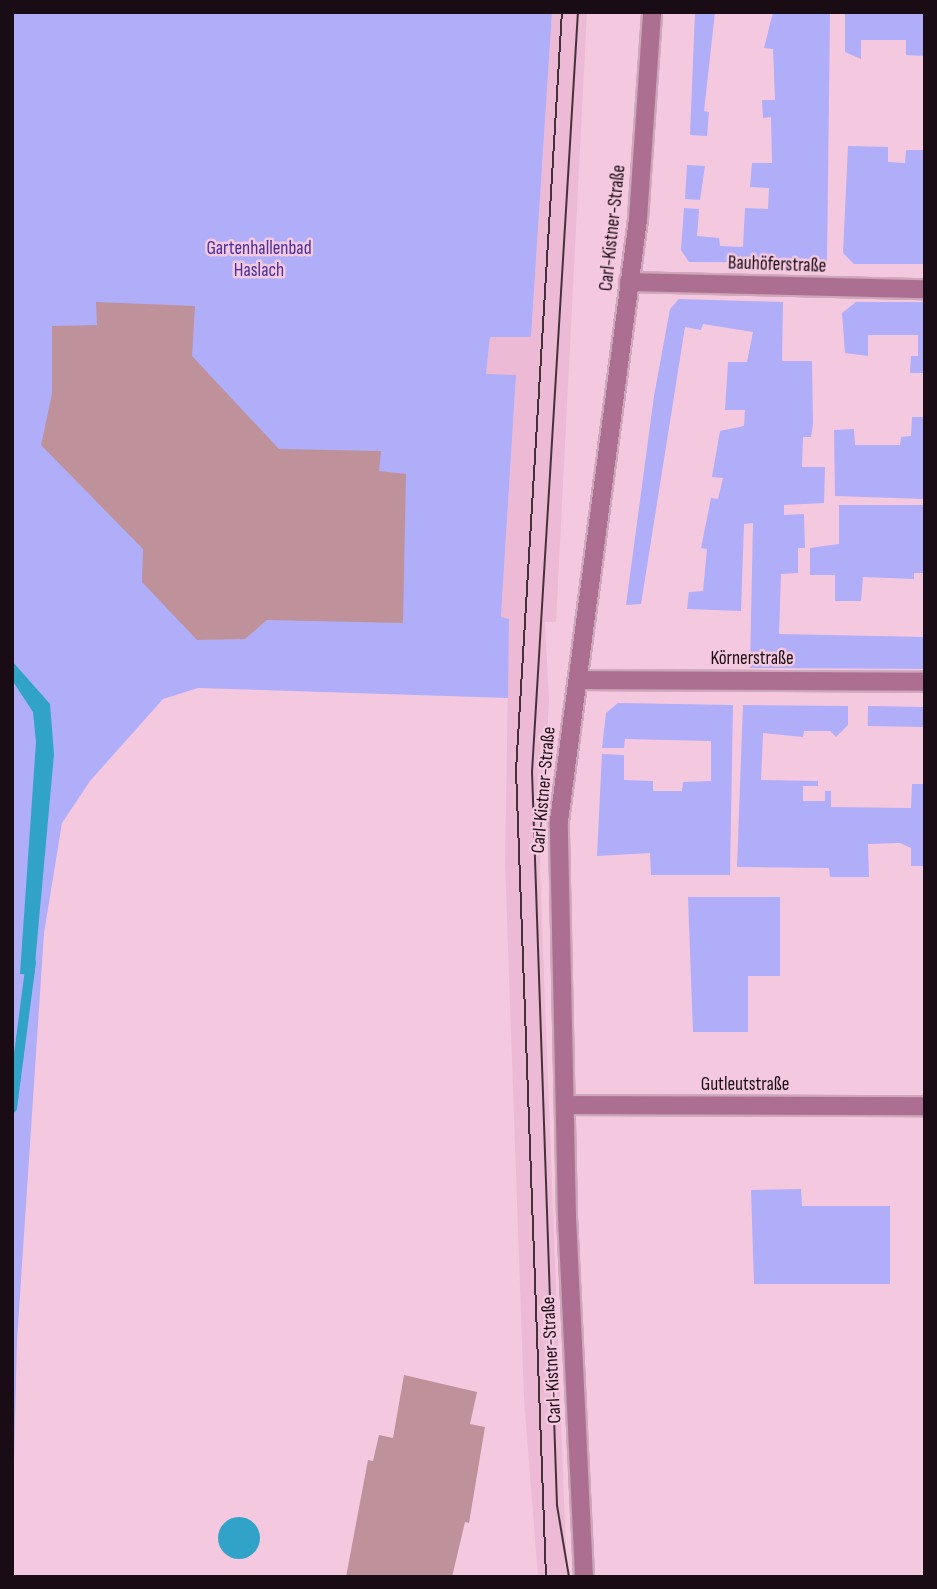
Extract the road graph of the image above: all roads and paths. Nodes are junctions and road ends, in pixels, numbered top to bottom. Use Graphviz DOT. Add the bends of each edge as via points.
graph roads {
  1 [pos="652,12"];
  2 [pos="629,282"];
  3 [pos="925,289"];
  4 [pos="579,680"];
  5 [pos="925,682"];
  6 [pos="565,1105"];
  7 [pos="925,1106"];
  8 [pos="584,1577"];
  1 -- 2 [label="street, Carl-Kistner-Straße"];
  2 -- 3 [label="street, Bauhöferstraße"];
  2 -- 4 [label="street, Carl-Kistner-Straße"];
  4 -- 5 [label="street, Körnerstraße"];
  4 -- 6 [label="street, Carl-Kistner-Straße" via="559,821"];
  6 -- 7 [label="street, Gutleutstraße"];
  6 -- 8 [label="street, Carl-Kistner-Straße"];
}
